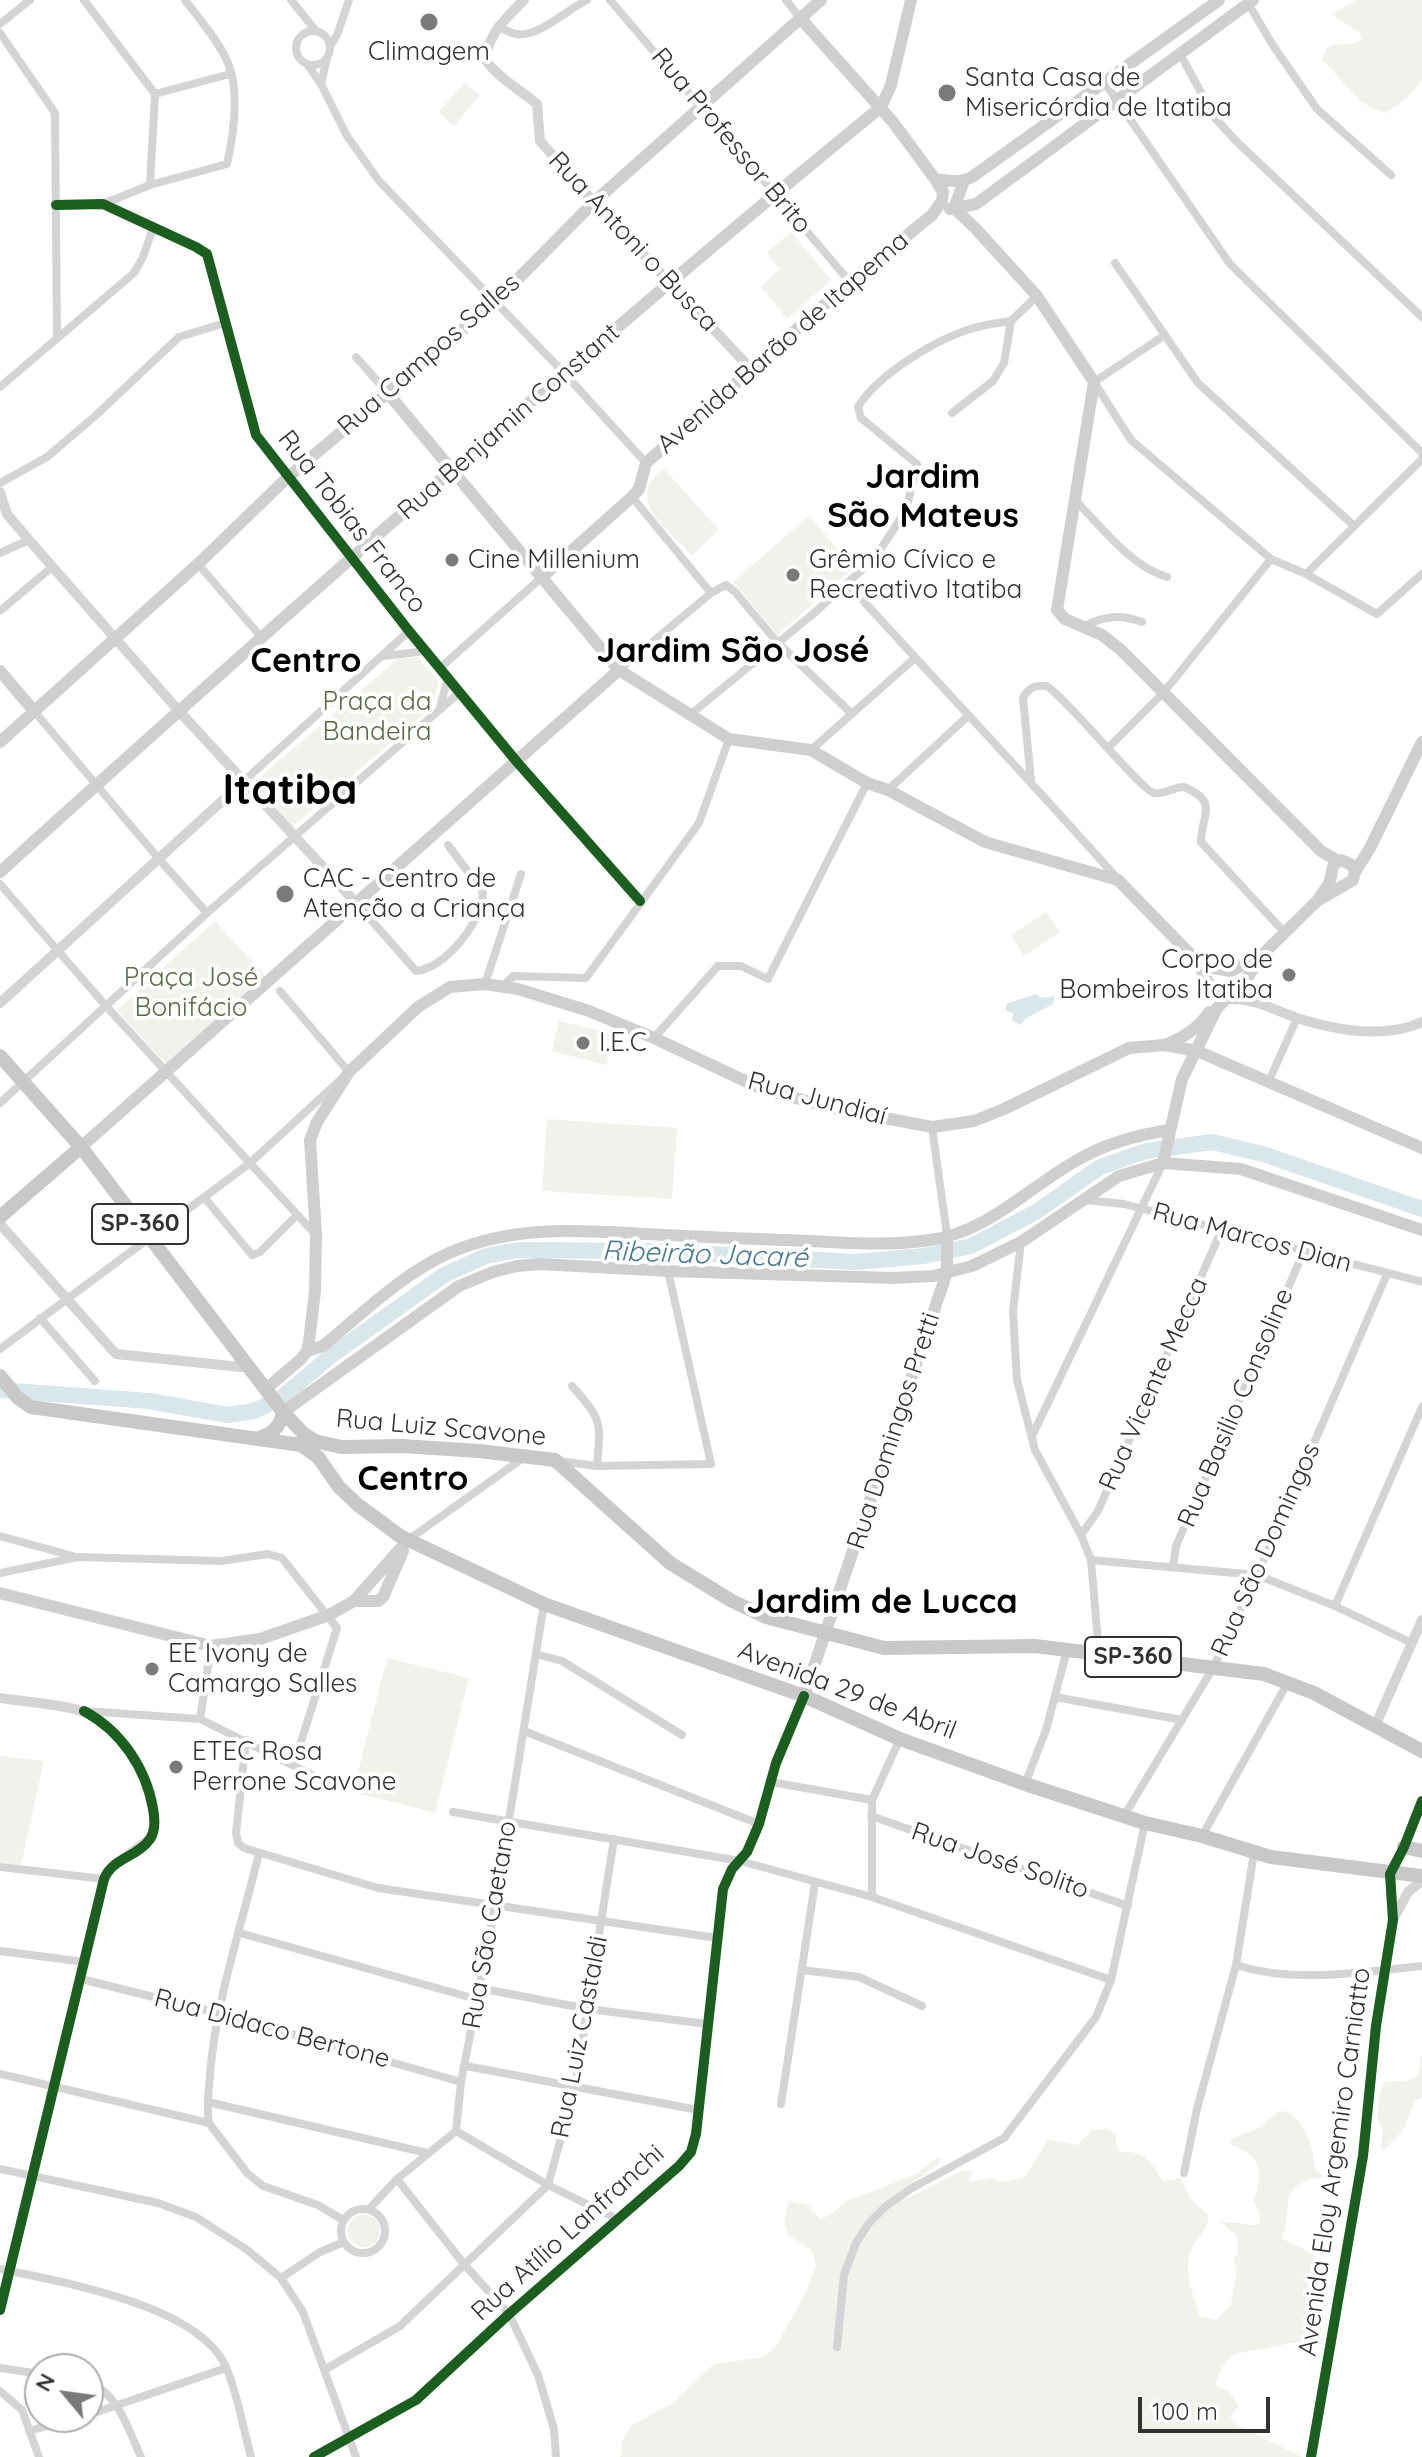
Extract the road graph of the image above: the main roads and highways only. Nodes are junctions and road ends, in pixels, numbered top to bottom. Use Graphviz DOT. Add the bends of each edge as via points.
graph roads {
  1 [pos="821,0"];
  2 [pos="911,0"];
  3 [pos="1219,0"];
  4 [pos="1251,2"];
  5 [pos="801,19"];
  6 [pos="881,107"];
  7 [pos="1013,149"];
  8 [pos="1026,167"];
  9 [pos="935,179"];
  10 [pos="964,181"];
  11 [pos="976,204"];
  12 [pos="954,208"];
  13 [pos="932,215"];
  14 [pos="976,229"];
  15 [pos="386,391"];
  16 [pos="453,470"];
  17 [pos="541,578"];
  18 [pos="619,670"];
  19 [pos="0,671"];
  20 [pos="34,711"];
  21 [pos="0,742"];
  22 [pos="1420,748"];
  23 [pos="1370,848"];
  24 [pos="1337,871"];
  25 [pos="0,872"];
  26 [pos="1355,872"];
  27 [pos="1191,955"];
  28 [pos="1261,956"];
  29 [pos="1229,971"];
  30 [pos="1243,984"];
  31 [pos="1221,994"];
  32 [pos="1164,1045"];
  33 [pos="1197,1051"];
  34 [pos="0,1056"];
  35 [pos="1182,1079"];
  36 [pos="1168,1133"];
  37 [pos="81,1147"];
  38 [pos="1422,1148"];
  39 [pos="1163,1159"];
  40 [pos="0,1217"];
  41 [pos="1422,1230"];
  42 [pos="947,1238"];
  43 [pos="947,1270"];
  44 [pos="307,1351"];
  45 [pos="1,1377"];
  46 [pos="268,1390"];
  47 [pos="282,1410"];
  48 [pos="257,1439"];
  49 [pos="341,1447"];
  50 [pos="324,1465"];
  51 [pos="408,1540"];
  52 [pos="369,1584"];
  53 [pos="0,1593"];
  54 [pos="370,1600"];
  55 [pos="354,1601"];
  56 [pos="827,1633"];
  57 [pos="804,1696"];
  58 [pos="1422,1751"];
  59 [pos="1404,1847"];
  60 [pos="1422,1851"];
  61 [pos="1422,1878"];
  1 -- 5 [label="main road, Rua Campos Salles"];
  2 -- 6 [label="main road"];
  3 -- 7 [label="main road"];
  4 -- 8 [label="main road"];
  5 -- 6 [label="main road"];
  5 -- 15 [label="main road, Rua Campos Salles" via="594,202 495,302"];
  6 -- 9 [label="main road"];
  6 -- 16 [label="main road, Rua Benjamin Constant"];
  7 -- 8 [label="main road"];
  7 -- 10 [label="main road"];
  8 -- 11 [label="main road"];
  9 -- 10 [label="main road"];
  9 -- 13 [label="main road" via="943,192"];
  10 -- 12 [label="main road"];
  11 -- 12 [label="main road"];
  11 -- 14 [label="main road"];
  12 -- 13 [label="main road"];
  12 -- 14 [label="main road"];
  13 -- 17 [label="main road, Avenida Barão de Itapema" via="646,463 632,497"];
  14 -- 24 [label="main road" via="1037,296 1094,382 1057,610 1121,650"];
  15 -- 16 [label="main road"];
  15 -- 20 [label="main road, Rua Campos Salles"];
  16 -- 17 [label="main road"];
  16 -- 25 [label="main road, Rua Benjamin Constant"];
  17 -- 18 [label="main road"];
  18 -- 27 [label="main road" via="729,739 811,750 994,846 1118,880"];
  18 -- 37 [label="main road"];
  19 -- 20 [label="main road"];
  20 -- 21 [label="main road, Rua Campos Salles"];
  22 -- 23 [label="main road"];
  23 -- 24 [label="main road"];
  23 -- 26 [label="main road"];
  24 -- 26 [label="main road" via="1352,865"];
  24 -- 26 [label="main road" via="1350,883"];
  24 -- 28 [label="main road" via="1317,901"];
  27 -- 29 [label="main road" via="1208,967"];
  27 -- 31 [label="main road"];
  28 -- 29 [label="main road"];
  28 -- 30 [label="main road"];
  29 -- 30 [label="main road"];
  29 -- 31 [label="main road" via="1218,975"];
  30 -- 31 [label="main road" via="1239,994"];
  31 -- 32 [label="main road" via="1202,1023"];
  31 -- 33 [label="main road"];
  32 -- 33 [label="main road, Rua Jundiaí"];
  32 -- 35 [label="main road" via="1179,1057"];
  32 -- 44 [label="main road, Rua Jundiaí" via="1129,1048 1004,1109 974,1121 932,1127 762,1089 589,1011 485,984 450,987 418,1007 349,1072 317,1122 310,1140 316,1235"];
  33 -- 35 [label="main road"];
  33 -- 38 [label="main road, Rua Jundiaí"];
  34 -- 37 [label="main road, SP-360"];
  35 -- 36 [label="main road"];
  36 -- 39 [label="main road"];
  36 -- 42 [label="main road" via="1133,1136 1081,1157 997,1214"];
  37 -- 40 [label="main road"];
  37 -- 46 [label="main road, Rua Luiz Scavone / SP-360"];
  39 -- 41 [label="main road" via="1241,1169"];
  39 -- 43 [label="main road" via="1119,1176 1021,1242 972,1266"];
  42 -- 43 [label="main road, Rua Domingos Pretti"];
  42 -- 44 [label="main road" via="867,1243 589,1231 508,1234 461,1248 422,1268 323,1346"];
  43 -- 47 [label="main road" via="893,1278 540,1264 493,1272 459,1286"];
  43 -- 56 [label="main road, Rua Domingos Pretti"];
  44 -- 46 [label="main road"];
  45 -- 48 [label="main road" via="18,1398 46,1411"];
  46 -- 47 [label="main road, Rua Luiz Scavone / SP-360"];
  47 -- 48 [label="main road" via="280,1424"];
  47 -- 49 [label="main road, Rua Luiz Scavone / SP-360" via="315,1441"];
  48 -- 50 [label="main road, Avenida 29 de Abril" via="301,1445"];
  49 -- 50 [label="main road"];
  49 -- 56 [label="main road, Rua Luiz Scavone / SP-360" via="402,1446 555,1460 670,1563 766,1617"];
  50 -- 51 [label="main road, Avenida 29 de Abril" via="358,1505"];
  51 -- 52 [label="main road"];
  51 -- 54 [label="main road" via="383,1597"];
  51 -- 57 [label="main road, Avenida 29 de Abril" via="544,1604"];
  52 -- 54 [label="main road"];
  52 -- 55 [label="main road"];
  53 -- 55 [label="main road" via="211,1646 260,1639"];
  54 -- 55 [label="main road"];
  56 -- 57 [label="main road, Rua Domingos Pretti"];
  56 -- 58 [label="main road, Rua Luiz Scavone / SP-360" via="884,1648 1035,1646 1264,1674 1376,1724"];
  57 -- 61 [label="main road, Avenida 29 de Abril" via="900,1739 1145,1823 1254,1853"];
  59 -- 60 [label="main road"];
}
